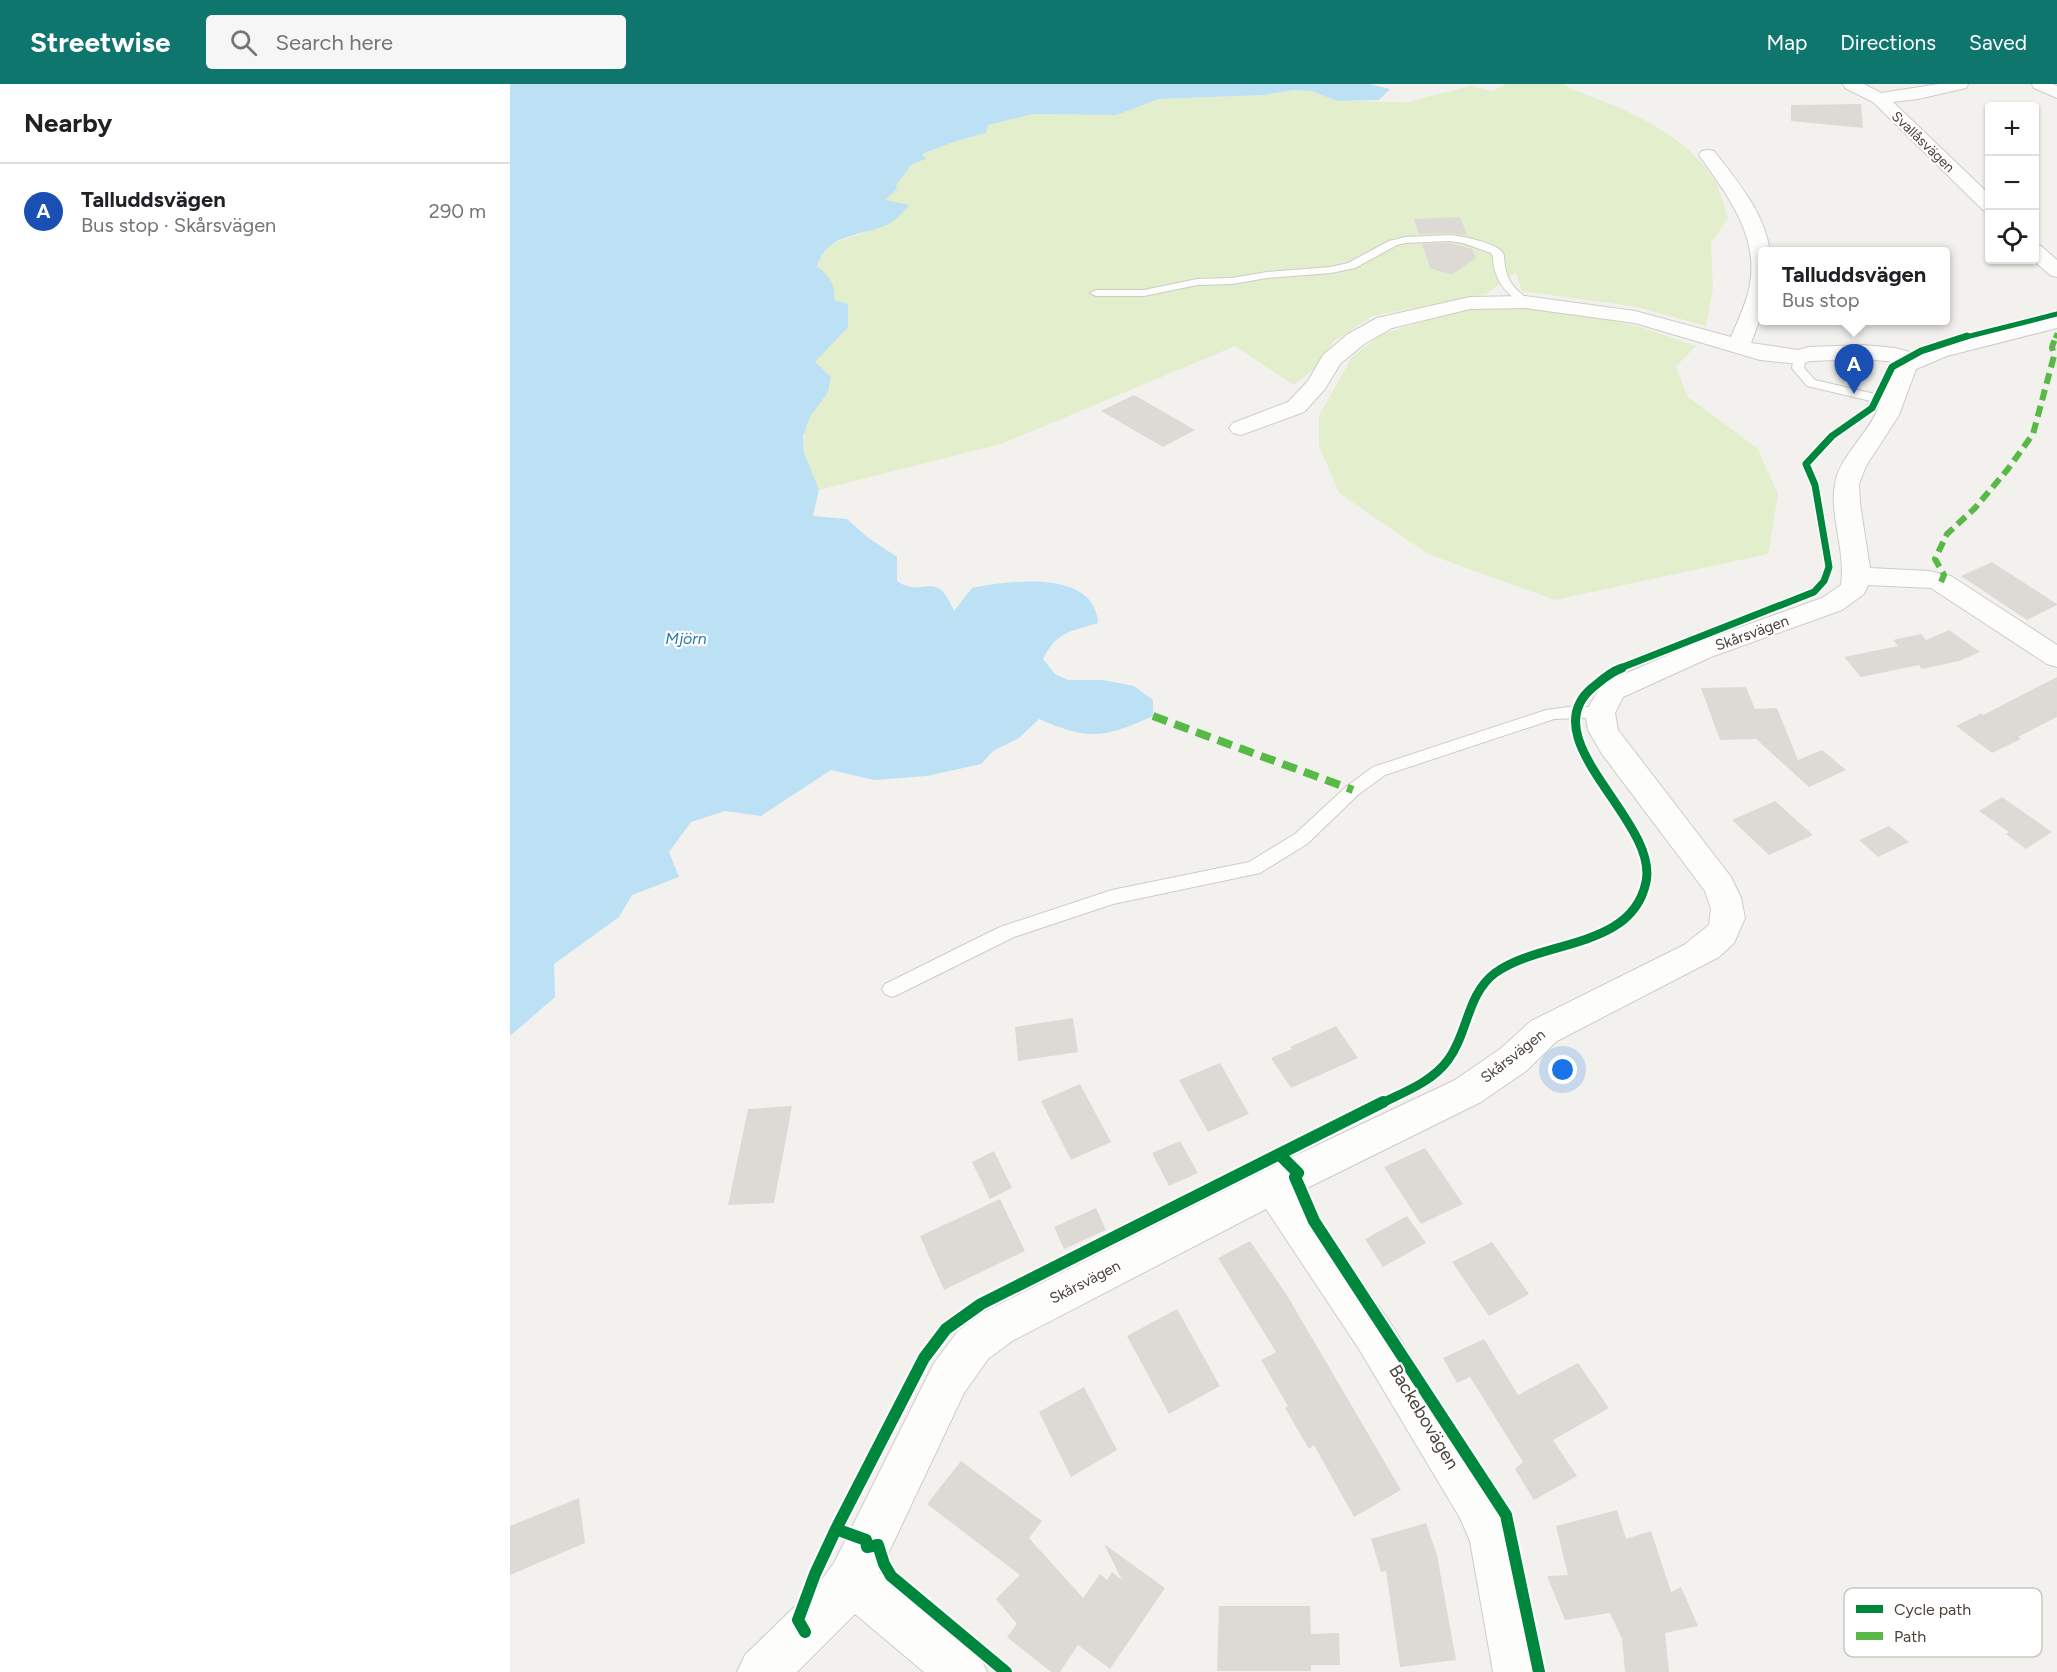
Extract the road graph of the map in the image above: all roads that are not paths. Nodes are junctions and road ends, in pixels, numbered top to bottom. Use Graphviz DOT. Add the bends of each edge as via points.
graph roads {
  1 [pos="1851,84"];
  2 [pos="1960,84"];
  3 [pos="2040,84"];
  4 [pos="2057,93"];
  5 [pos="1879,98"];
  6 [pos="1708,155"];
  7 [pos="1985,202"];
  8 [pos="1759,247"];
  9 [pos="2039,255"];
  10 [pos="2057,271"];
  11 [pos="1758,291"];
  12 [pos="1096,293"];
  13 [pos="1525,302"];
  14 [pos="2057,322"];
  15 [pos="1739,347"];
  16 [pos="1800,357"];
  17 [pos="1914,360"];
  18 [pos="1892,402"];
  19 [pos="1242,428"];
  20 [pos="1857,576"];
  21 [pos="2057,658"];
  22 [pos="1600,713"];
  23 [pos="892,989"];
  24 [pos="1273,1187"];
  25 [pos="851,1580"];
  26 [pos="762,1672"];
  27 [pos="962,1672"];
  28 [pos="1518,1672"];
  1 -- 5 [label="street, Svallåsvägen"];
  2 -- 5 [label="street"];
  3 -- 4 [label="street"];
  5 -- 7 [label="street, Svallåsvägen"];
  6 -- 8 [label="street" via="1734,190 1759,236"];
  9 -- 10 [label="street"];
  11 -- 15 [label="street"];
  12 -- 13 [label="lane" via="1144,293 1197,282 1331,270 1351,266 1393,243 1450,238 1495,251 1499,255 1499,276 1506,289"];
  13 -- 15 [label="street" via="1635,317"];
  13 -- 19 [label="street" via="1470,303 1385,323 1356,339 1331,360 1317,384 1296,407"];
  14 -- 17 [label="street"];
  15 -- 16 [label="street"];
  16 -- 17 [label="street" via="1863,352"];
  16 -- 18 [label="lane" via="1798,368 1811,383"];
  17 -- 18 [label="street" via="1901,374"];
  18 -- 20 [label="street" via="1846,484"];
  20 -- 21 [label="street" via="1941,582"];
  20 -- 22 [label="street, Skårsvägen" via="1854,588 1832,604 1701,651 1612,691"];
  22 -- 23 [label="lane" via="1552,714 1379,771 1301,839 1254,868 1112,897 1007,932"];
  22 -- 24 [label="street, Skårsvägen" via="1603,730 1613,747 1719,886 1728,909 1725,932 1696,956 1544,1030 1513,1060 1467,1091"];
  24 -- 25 [label="street, Skårsvägen" via="997,1327 973,1345 949,1378"];
  24 -- 28 [label="street, Backebovägen" via="1374,1335 1476,1502 1493,1540"];
  25 -- 26 [label="street, Skårsvägen" via="836,1600"];
  25 -- 27 [label="street"];
}
